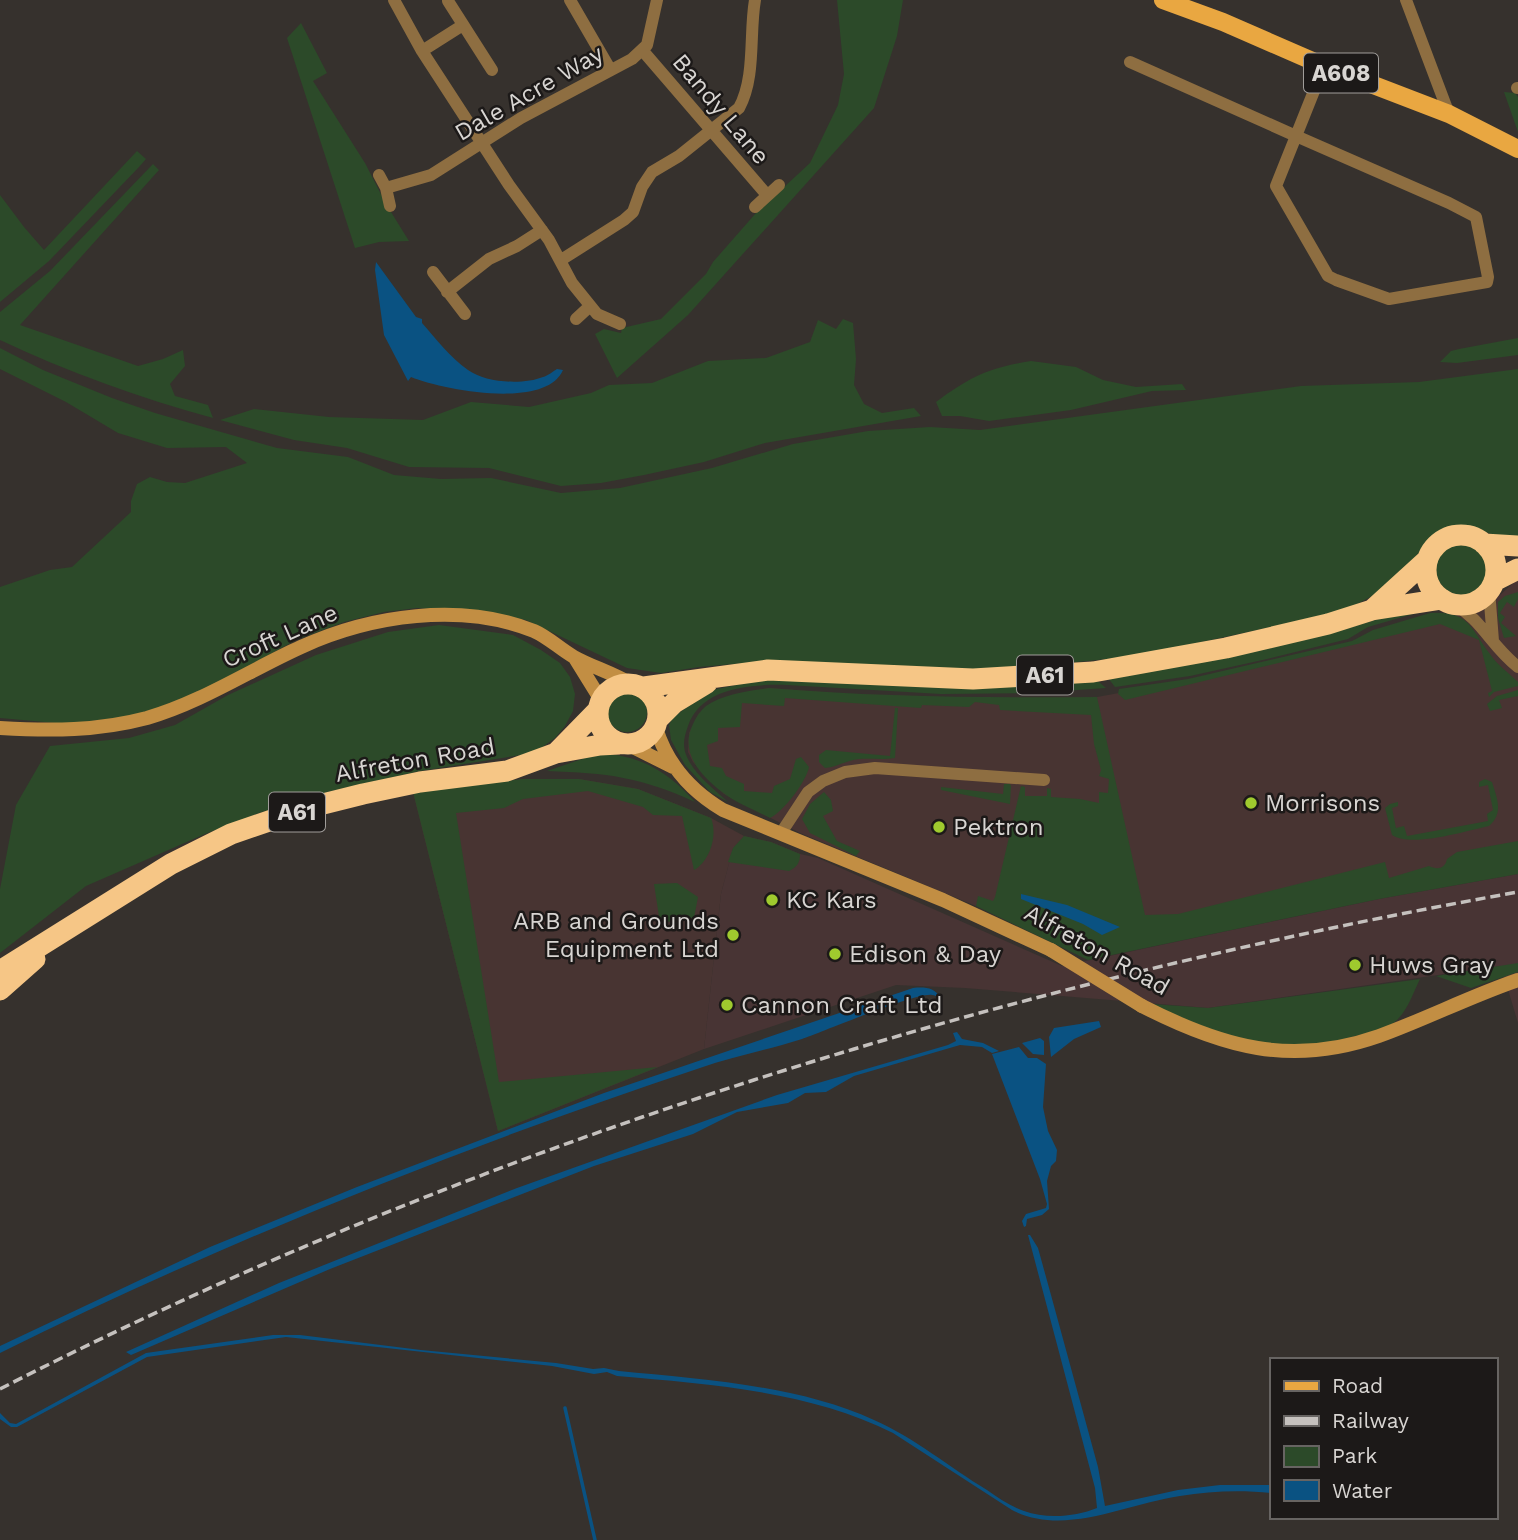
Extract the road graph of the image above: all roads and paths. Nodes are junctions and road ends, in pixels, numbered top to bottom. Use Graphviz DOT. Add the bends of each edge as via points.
graph roads {
  1 [pos="394,0"];
  2 [pos="570,0"];
  3 [pos="657,0"];
  4 [pos="755,0"];
  5 [pos="1163,0"];
  6 [pos="1406,0"];
  7 [pos="448,1"];
  8 [pos="463,25"];
  9 [pos="422,51"];
  10 [pos="643,51"];
  11 [pos="1130,62"];
  12 [pos="1324,66"];
  13 [pos="610,69"];
  14 [pos="492,70"];
  15 [pos="1449,114"];
  16 [pos="712,130"];
  17 [pos="1296,136"];
  18 [pos="482,143"];
  19 [pos="1518,149"];
  20 [pos="379,175"];
  21 [pos="779,185"];
  22 [pos="386,188"];
  23 [pos="767,195"];
  24 [pos="390,206"];
  25 [pos="755,207"];
  26 [pos="542,230"];
  27 [pos="561,260"];
  28 [pos="433,272"];
  29 [pos="447,292"];
  30 [pos="589,307"];
  31 [pos="465,314"];
  32 [pos="576,319"];
  33 [pos="620,324"];
  34 [pos="1485,544"];
  35 [pos="1518,546"];
  36 [pos="1428,559"];
  37 [pos="1518,569"];
  38 [pos="1492,585"];
  39 [pos="1448,601"];
  40 [pos="1372,610"];
  41 [pos="1493,644"];
  42 [pos="575,658"];
  43 [pos="1518,667"];
  44 [pos="711,679"];
  45 [pos="638,686"];
  46 [pos="599,705"];
  47 [pos="657,723"];
  48 [pos="0,728"];
  49 [pos="624,745"];
  50 [pos="556,753"];
  51 [pos="673,767"];
  52 [pos="1044,780"];
  53 [pos="781,833"];
  54 [pos="61,934"];
  55 [pos="0,971"];
  56 [pos="1518,980"];
  57 [pos="0,990"];
  1 -- 9 [label="street"];
  2 -- 13 [label="street"];
  3 -- 10 [label="street, Dale Acre Way"];
  4 -- 16 [label="street" via="744,98 739,108"];
  5 -- 12 [label="main road, A608"];
  6 -- 15 [label="street"];
  7 -- 8 [label="street"];
  8 -- 9 [label="street"];
  8 -- 14 [label="street"];
  9 -- 18 [label="street"];
  10 -- 13 [label="street, Dale Acre Way"];
  10 -- 16 [label="street, Bandy Lane"];
  11 -- 17 [label="street"];
  12 -- 15 [label="main road, A608"];
  12 -- 17 [label="street"];
  13 -- 18 [label="street, Dale Acre Way"];
  15 -- 19 [label="main road, A608"];
  16 -- 23 [label="street, Bandy Lane"];
  16 -- 27 [label="street" via="652,172 633,212 624,220"];
  17 -- 17 [label="street" via="1276,186 1328,275 1389,299 1486,282 1476,217"];
  18 -- 22 [label="street, Dale Acre Way" via="431,176"];
  18 -- 26 [label="street"];
  20 -- 22 [label="street"];
  21 -- 23 [label="street, Bandy Lane"];
  22 -- 24 [label="street"];
  23 -- 25 [label="street, Bandy Lane"];
  26 -- 27 [label="street"];
  26 -- 29 [label="street" via="489,258"];
  27 -- 30 [label="street"];
  28 -- 29 [label="street"];
  29 -- 31 [label="street"];
  30 -- 32 [label="street"];
  30 -- 33 [label="street"];
  34 -- 35 [label="highway"];
  34 -- 36 [label="highway" via="1468,536 1449,537"];
  34 -- 38 [label="highway" via="1495,561"];
  36 -- 39 [label="highway" via="1429,581"];
  36 -- 40 [label="highway, A61"];
  37 -- 38 [label="highway"];
  38 -- 39 [label="highway" via="1473,602"];
  38 -- 41 [label="street"];
  39 -- 40 [label="highway, A61"];
  39 -- 41 [label="street" via="1472,616"];
  40 -- 44 [label="highway, A61" via="1226,648 1093,672 933,679 768,670"];
  41 -- 43 [label="street"];
  42 -- 45 [label="street, Croft Lane"];
  42 -- 46 [label="street, Croft Lane"];
  42 -- 48 [label="street, Croft Lane" via="538,633 499,620 401,618 351,628 303,646 193,702 149,717 76,730"];
  44 -- 45 [label="highway, A61"];
  44 -- 47 [label="highway, A61" via="674,703"];
  45 -- 46 [label="highway" via="612,689"];
  45 -- 47 [label="highway" via="652,696"];
  46 -- 49 [label="highway" via="604,730"];
  46 -- 50 [label="highway, Alfreton Road / A61"];
  47 -- 49 [label="highway" via="644,740"];
  47 -- 51 [label="street, Alfreton Road"];
  49 -- 50 [label="highway, Alfreton Road / A61" via="600,744"];
  49 -- 51 [label="street, Alfreton Road"];
  50 -- 54 [label="highway, Alfreton Road / A61" via="508,771 363,794 256,825 171,864"];
  51 -- 53 [label="street, Alfreton Road" via="709,802"];
  52 -- 53 [label="street" via="875,768 845,772 808,792"];
  53 -- 56 [label="street, Alfreton Road, bridge" via="1051,950 1181,1025 1222,1041 1266,1050 1348,1045"];
  54 -- 55 [label="highway, Alfreton Road / A61"];
  54 -- 57 [label="highway, Alfreton Road / A61"];
}
